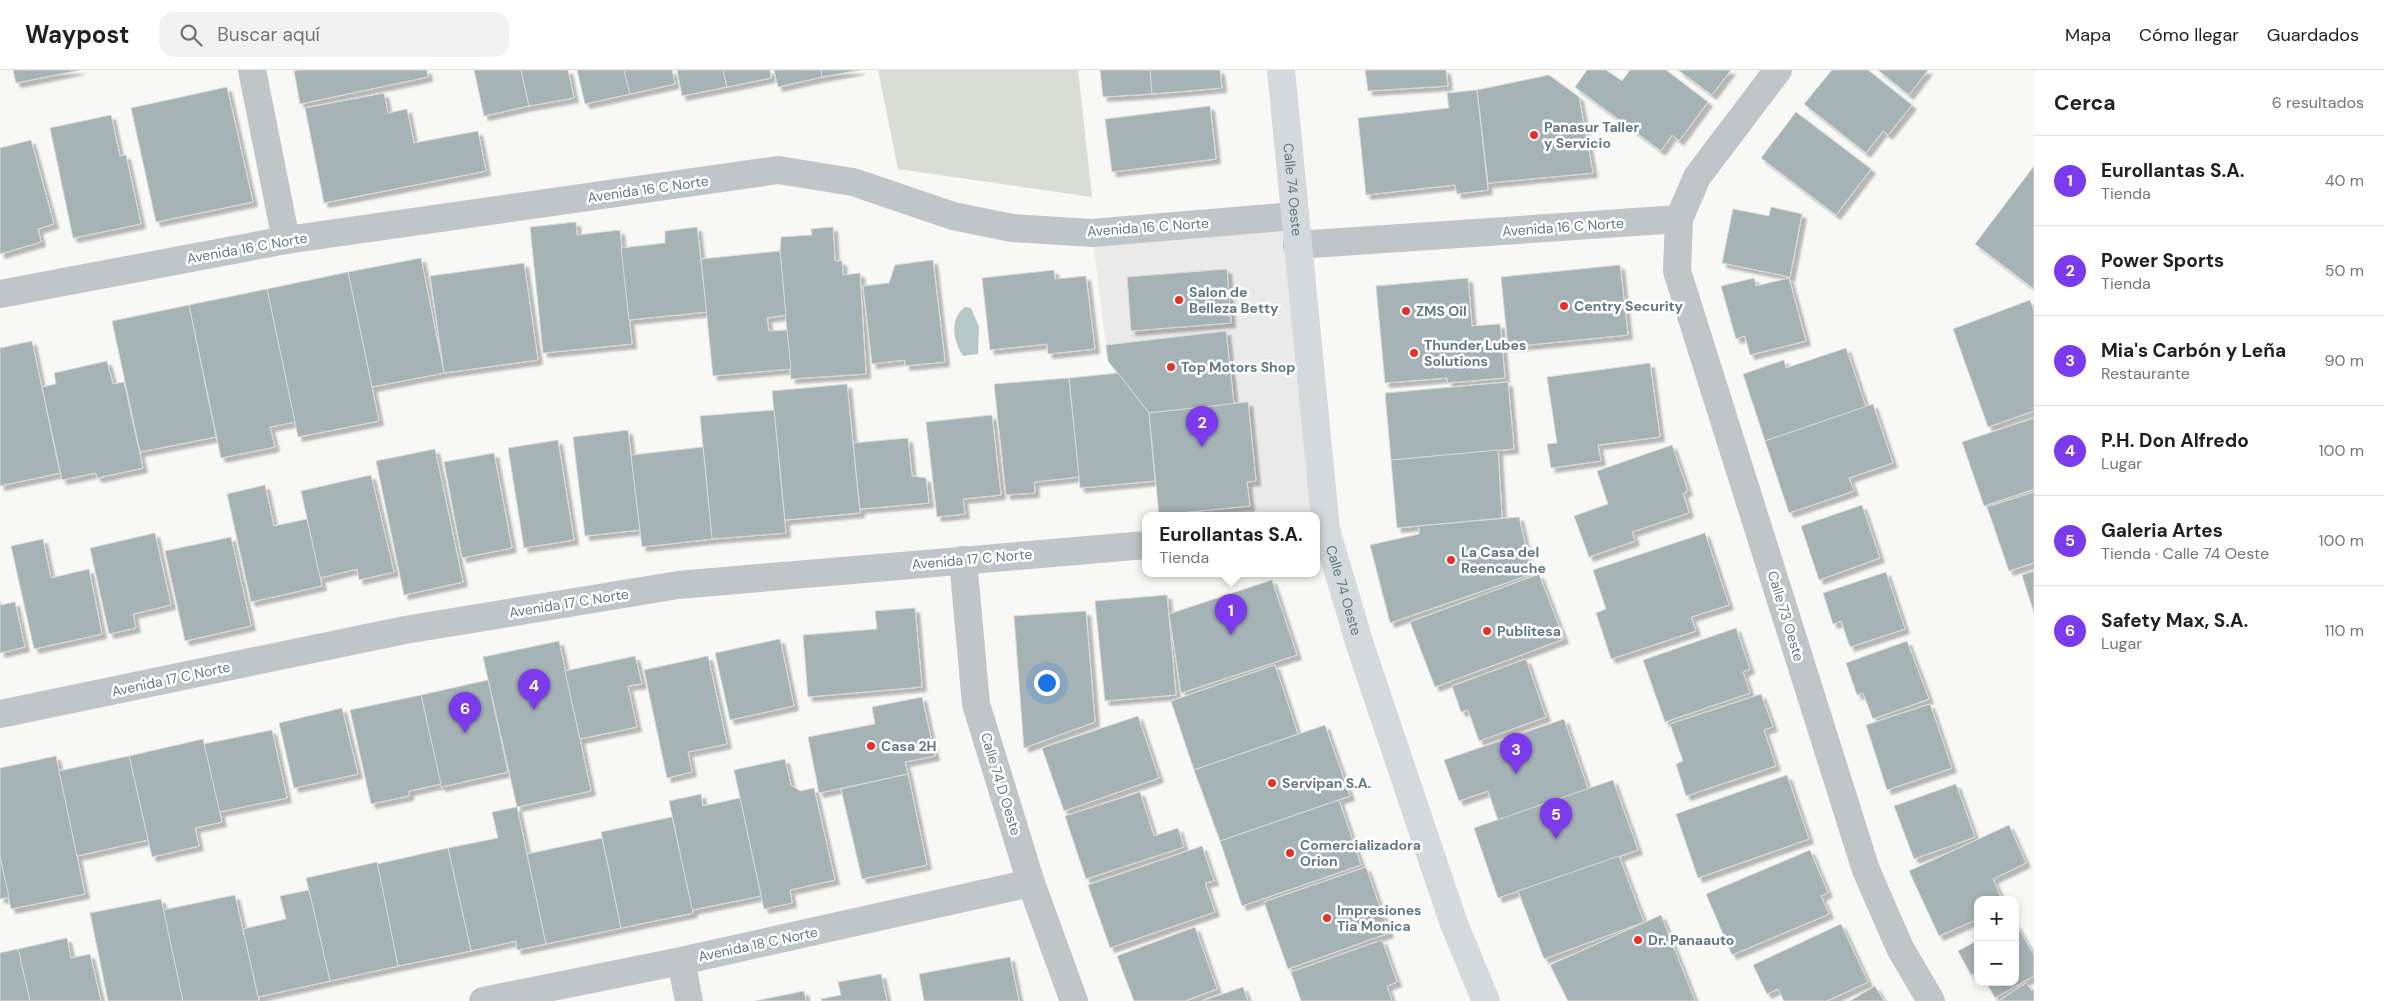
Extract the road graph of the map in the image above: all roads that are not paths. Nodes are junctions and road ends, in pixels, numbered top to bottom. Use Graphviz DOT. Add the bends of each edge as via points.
graph roads {
  1 [pos="252,70"];
  2 [pos="1281,70"];
  3 [pos="1778,70"];
  4 [pos="1294,216"];
  5 [pos="1679,219"];
  6 [pos="286,240"];
  7 [pos="1297,245"];
  8 [pos="0,294"];
  9 [pos="1319,512"];
  10 [pos="1321,531"];
  11 [pos="1142,545"];
  12 [pos="964,560"];
  13 [pos="0,714"];
  14 [pos="1031,883"];
  15 [pos="681,961"];
  16 [pos="483,1001"];
  17 [pos="689,1001"];
  18 [pos="1074,1001"];
  19 [pos="1486,1001"];
  20 [pos="1931,1001"];
  1 -- 6 [label="street"];
  2 -- 4 [label="street, Calle 74 Oeste"];
  3 -- 5 [label="street" via="1697,178"];
  4 -- 6 [label="street, Avenida 16 C Norte" via="1092,233 1012,228 953,216 853,182 778,170"];
  4 -- 7 [label="street, Calle 74 Oeste"];
  5 -- 7 [label="street, Avenida 16 C Norte"];
  5 -- 20 [label="street, Calle 73 Oeste" via="1677,271 1866,870 1900,948"];
  6 -- 8 [label="street, Avenida 16 C Norte"];
  7 -- 9 [label="street, Calle 74 Oeste"];
  10 -- 19 [label="street, Calle 74 Oeste" via="1450,915"];
  11 -- 12 [label="street, Avenida 17 C Norte"];
  12 -- 13 [label="street, Avenida 17 C Norte" via="678,585 405,630"];
  12 -- 14 [label="street, Calle 74 D Oeste" via="976,704"];
  14 -- 15 [label="street, Avenida 18 C Norte"];
  14 -- 18 [label="street, Calle 74 D Oeste"];
  15 -- 16 [label="street, Avenida 18 C Norte"];
  15 -- 17 [label="street"];
}
